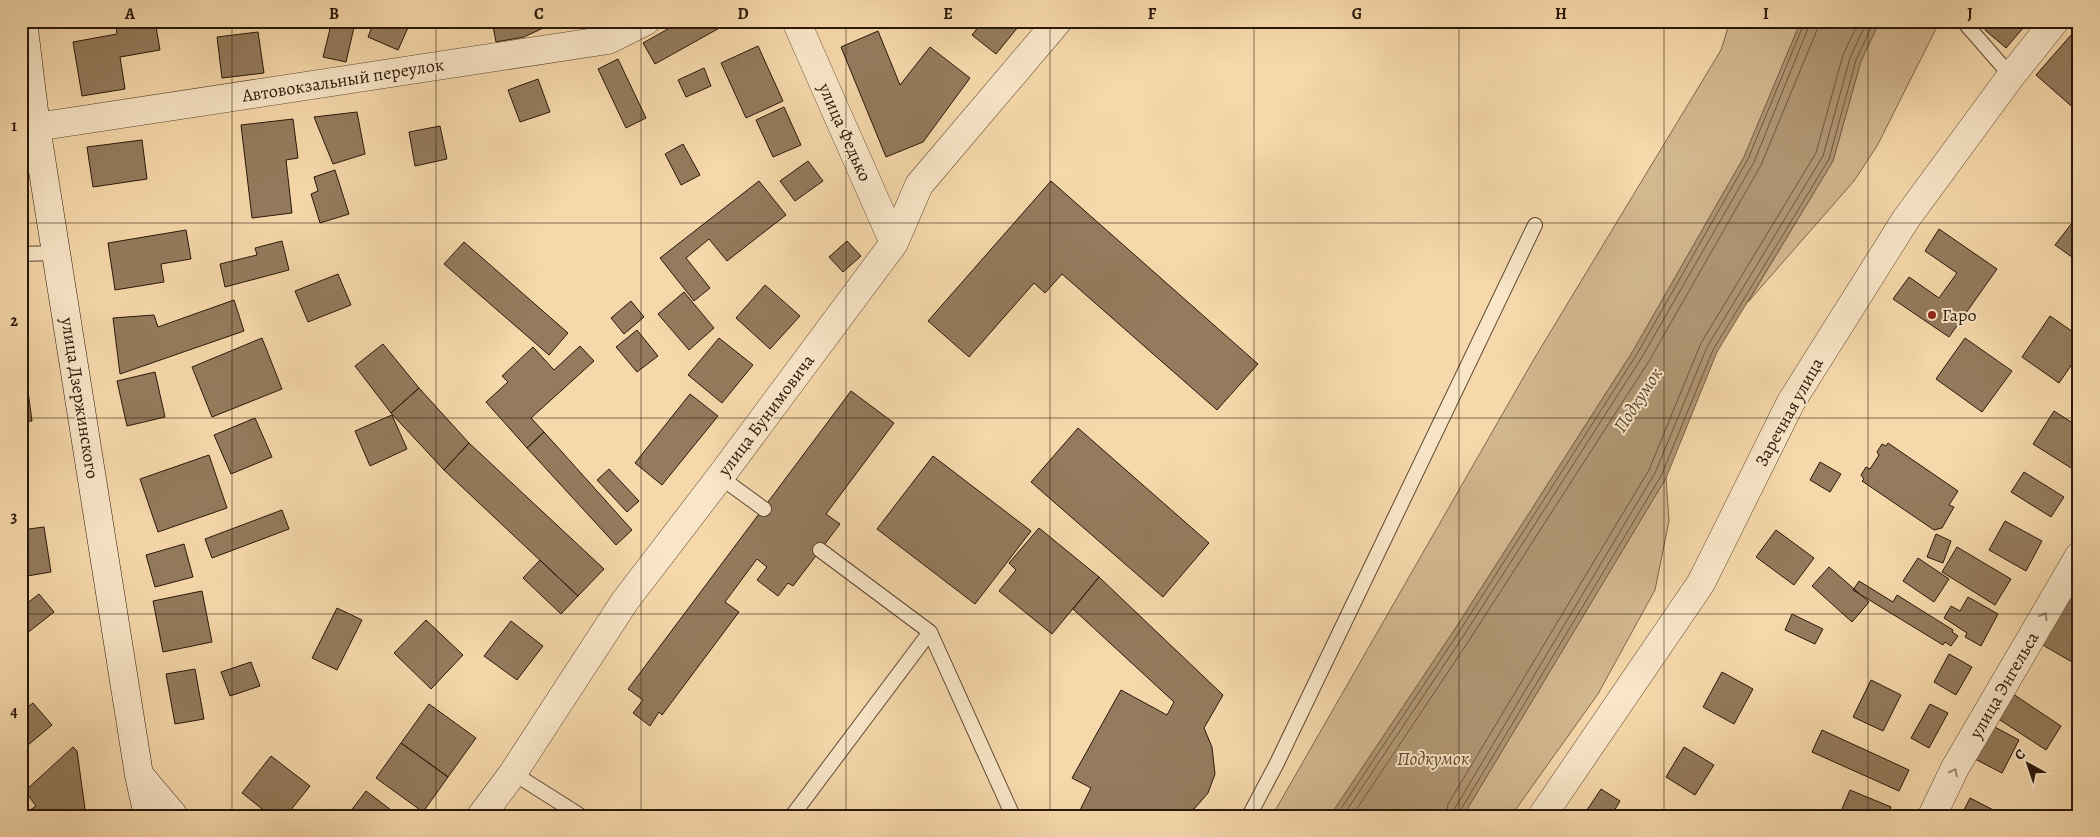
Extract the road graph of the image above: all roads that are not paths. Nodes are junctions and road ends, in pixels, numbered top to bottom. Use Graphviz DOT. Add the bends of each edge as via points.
graph roads {
  1 [pos="23,21"];
  2 [pos="646,21"];
  3 [pos="796,21"];
  4 [pos="1058,21"];
  5 [pos="1963,21"];
  6 [pos="2055,21"];
  7 [pos="2011,76"];
  8 [pos="36,127"];
  9 [pos="1535,225"];
  10 [pos="894,243"];
  11 [pos="56,253"];
  12 [pos="21,254"];
  13 [pos="720,477"];
  14 [pos="764,509"];
  15 [pos="820,550"];
  16 [pos="2079,556"];
  17 [pos="930,632"];
  18 [pos="513,773"];
  19 [pos="139,774"];
  20 [pos="565,812"];
  21 [pos="148,816"];
  22 [pos="174,816"];
  23 [pos="481,816"];
  24 [pos="581,816"];
  25 [pos="792,816"];
  26 [pos="1013,816"];
  27 [pos="1250,816"];
  28 [pos="1542,816"];
  29 [pos="1932,816"];
  1 -- 8 [label="street, улица Дзержинского"];
  2 -- 8 [label="street, Автовокзальный переулок" via="608,40"];
  3 -- 10 [label="street, улица Федько"];
  4 -- 10 [label="street, улица Бунимовича" via="920,185"];
  5 -- 7 [label="lane"];
  6 -- 7 [label="street, Заречная улица"];
  7 -- 28 [label="street, Заречная улица" via="1906,219 1791,402 1701,583"];
  8 -- 11 [label="street, улица Дзержинского"];
  9 -- 27 [label="lane"];
  10 -- 13 [label="street, улица Бунимовича"];
  11 -- 12 [label="lane"];
  11 -- 19 [label="street, улица Дзержинского"];
  13 -- 14 [label="lane"];
  13 -- 18 [label="street, улица Бунимовича" via="625,601"];
  15 -- 17 [label="lane"];
  29 -- 16 [label="street, улица Энгельса, one-way" via="1956,768"];
  17 -- 25 [label="lane"];
  17 -- 26 [label="lane"];
  18 -- 20 [label="lane"];
  18 -- 23 [label="street, улица Бунимовича"];
  19 -- 21 [label="street, улица Дзержинского"];
  19 -- 22 [label="street"];
  20 -- 24 [label="lane"];
}
